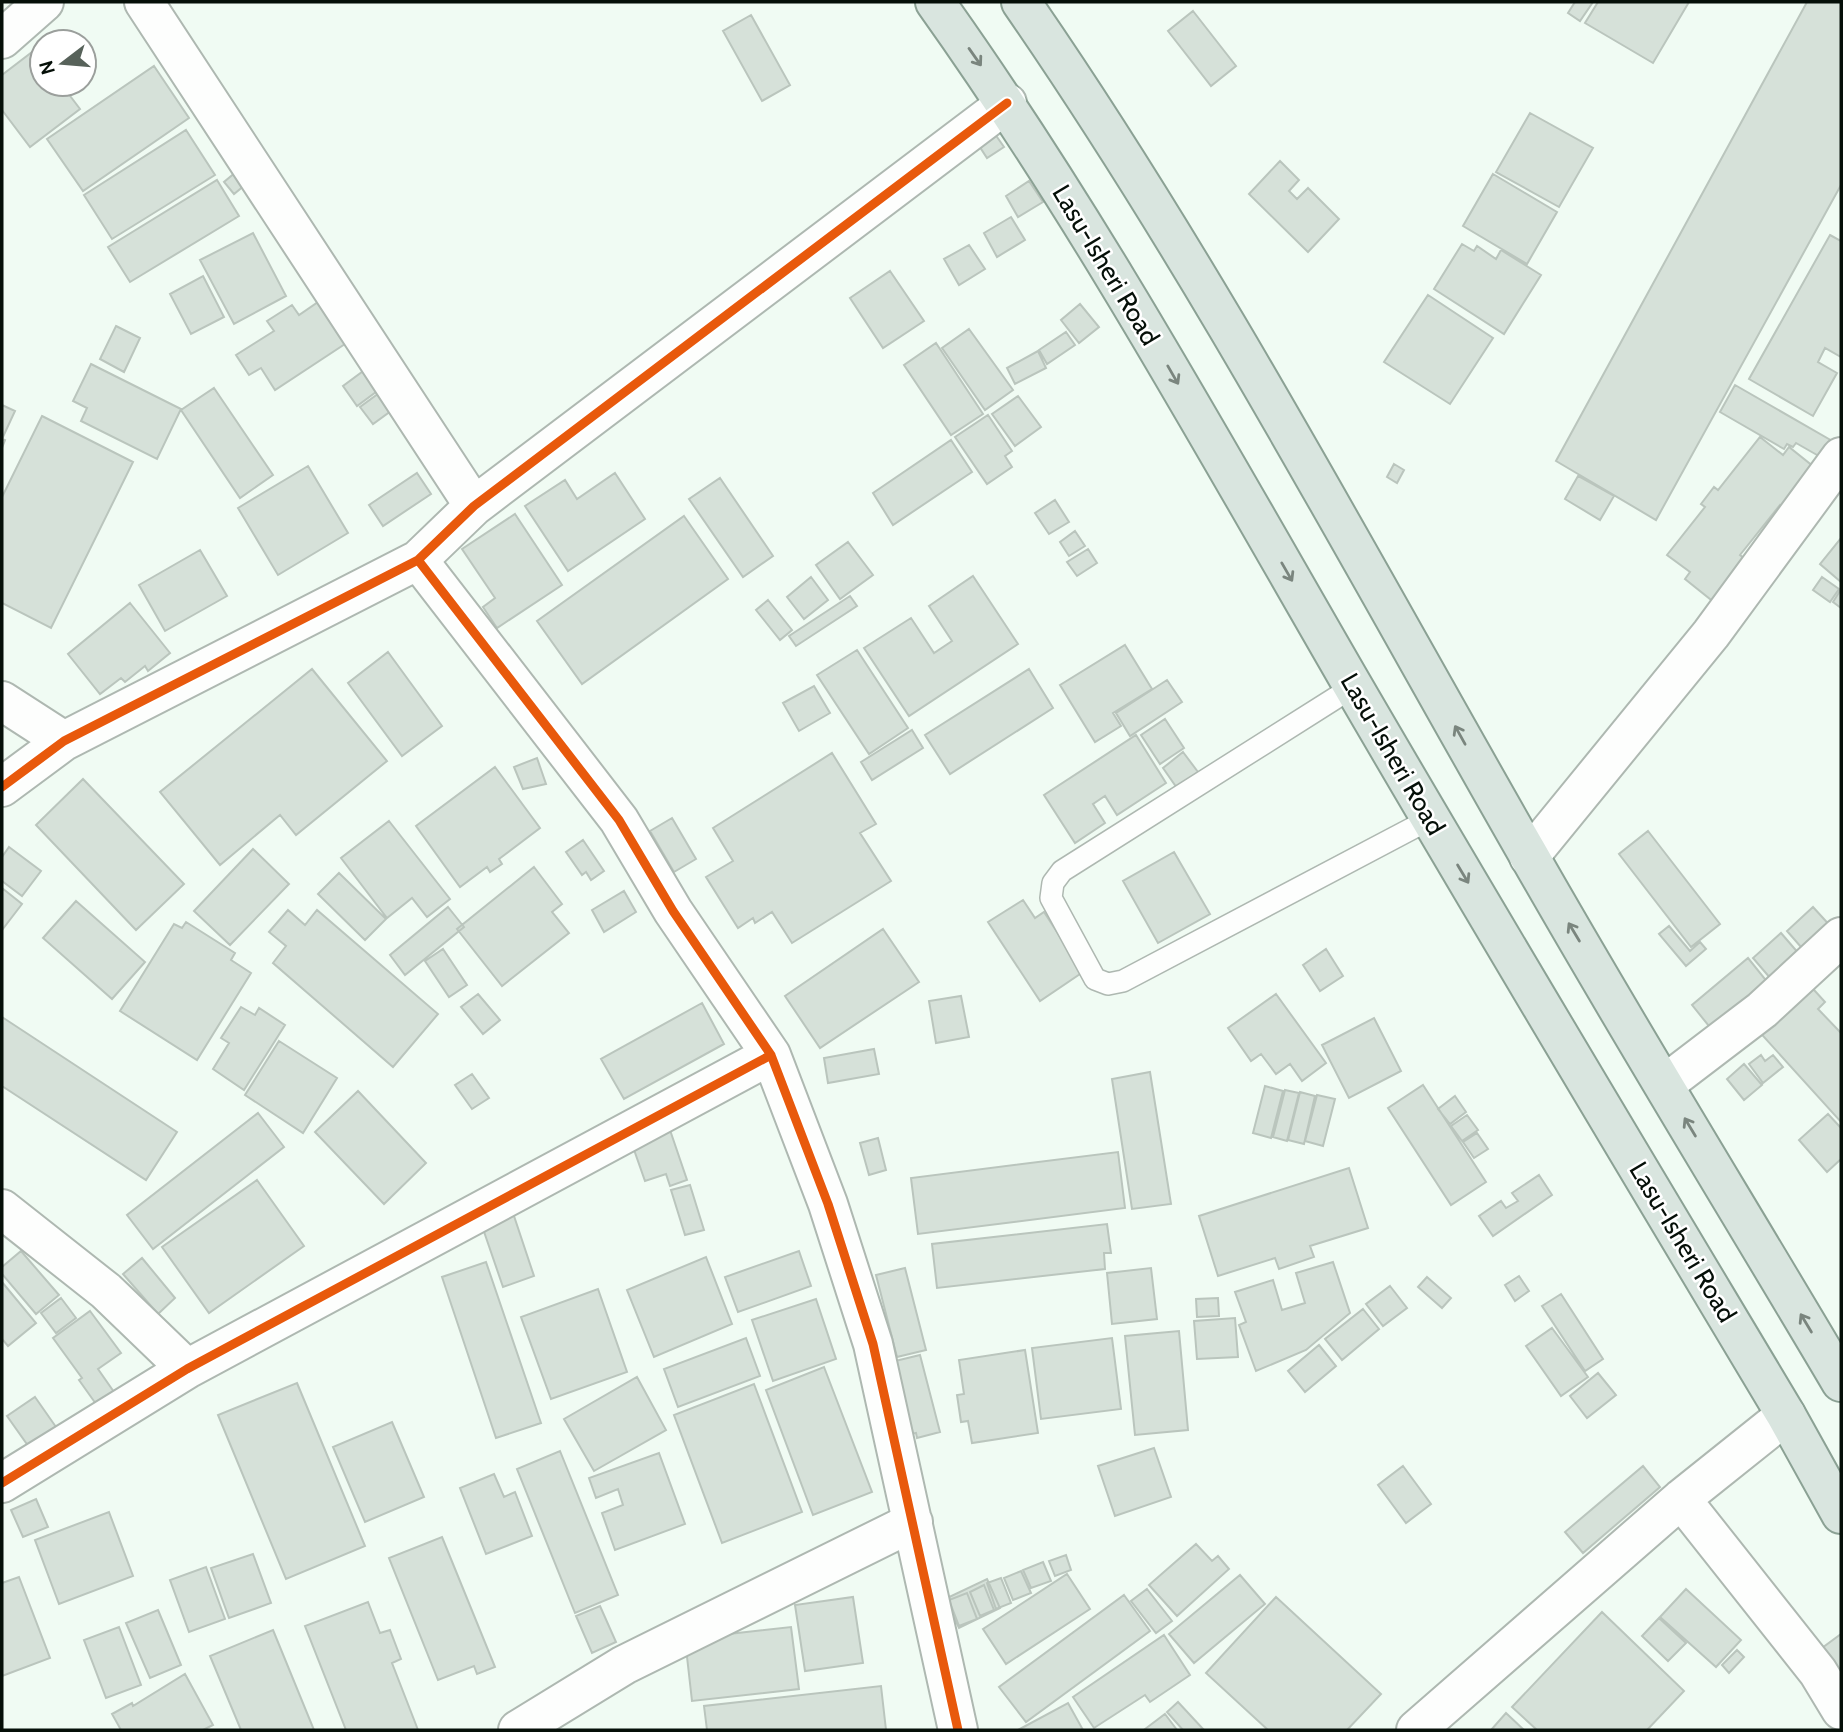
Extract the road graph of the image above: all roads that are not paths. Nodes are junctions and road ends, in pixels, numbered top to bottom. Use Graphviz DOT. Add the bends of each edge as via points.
graph roads {
  1 [pos="44,2"];
  2 [pos="144,2"];
  3 [pos="935,2"];
  4 [pos="1021,2"];
  5 [pos="2,39"];
  6 [pos="1007,103"];
  7 [pos="1841,457"];
  8 [pos="474,506"];
  9 [pos="418,559"];
  10 [pos="1353,687"];
  11 [pos="2,701"];
  12 [pos="64,741"];
  13 [pos="2,787"];
  14 [pos="1430,819"];
  15 [pos="1529,857"];
  16 [pos="1841,937"];
  17 [pos="771,1055"];
  18 [pos="1665,1084"];
  19 [pos="2,1209"];
  20 [pos="187,1369"];
  21 [pos="1841,1382"];
  22 [pos="1786,1415"];
  23 [pos="2,1483"];
  24 [pos="1681,1499"];
  25 [pos="1841,1514"];
  26 [pos="913,1522"];
  27 [pos="1841,1710"];
  28 [pos="518,1730"];
  29 [pos="958,1730"];
  30 [pos="1416,1730"];
  1 -- 5 [label="street"];
  2 -- 8 [label="street"];
  3 -- 6 [label="main road, Lasu-Isheri Road, one-way"];
  15 -- 4 [label="main road, one-way" via="1199,280"];
  6 -- 8 [label="street"];
  6 -- 10 [label="main road, Lasu-Isheri Road, one-way" via="1139,317"];
  7 -- 15 [label="street" via="1711,634"];
  8 -- 9 [label="street"];
  9 -- 12 [label="street"];
  9 -- 17 [label="street" via="619,820 673,911"];
  10 -- 14 [label="main road, Lasu-Isheri Road"];
  10 -- 14 [label="lane" via="1062,872 1053,883 1051,898 1095,979 1108,984 1123,981"];
  11 -- 12 [label="street"];
  12 -- 13 [label="street"];
  14 -- 22 [label="main road, Lasu-Isheri Road, one-way"];
  18 -- 15 [label="main road, one-way"];
  16 -- 18 [label="street" via="1762,1010"];
  17 -- 20 [label="street"];
  17 -- 26 [label="street" via="828,1204 873,1344"];
  21 -- 18 [label="main road, one-way"];
  19 -- 20 [label="street" via="106,1291"];
  20 -- 23 [label="street"];
  22 -- 24 [label="street"];
  22 -- 25 [label="main road, Lasu-Isheri Road"];
  24 -- 27 [label="street" via="1818,1672"];
  24 -- 30 [label="street"];
  26 -- 28 [label="street" via="624,1665"];
  26 -- 29 [label="street"];
}
